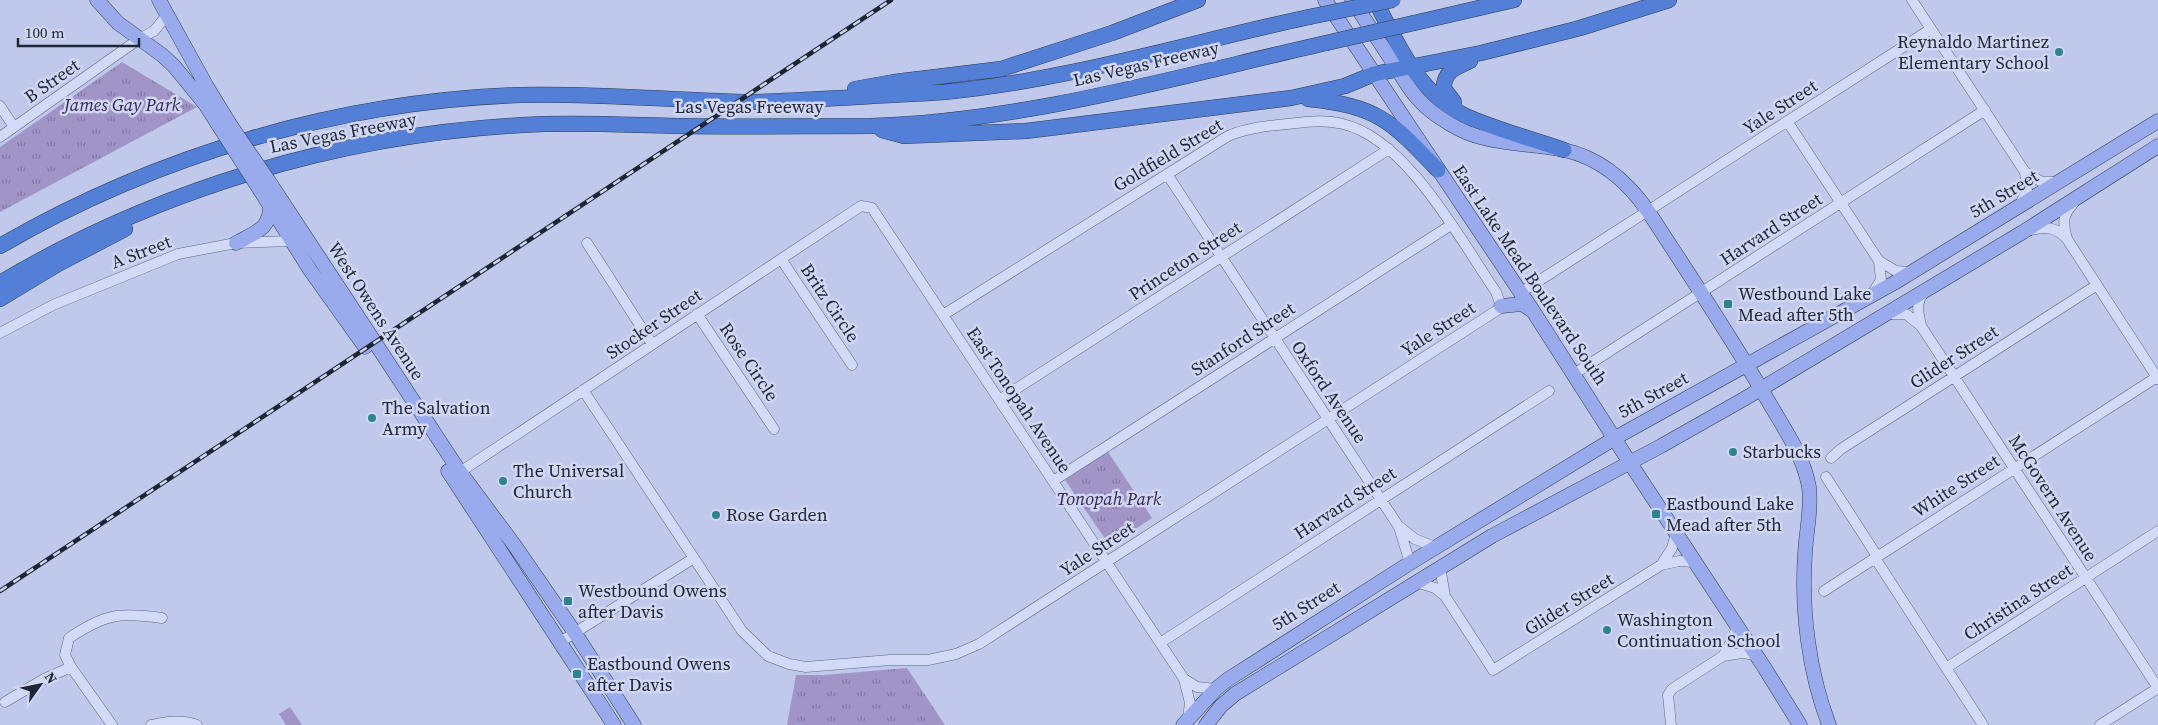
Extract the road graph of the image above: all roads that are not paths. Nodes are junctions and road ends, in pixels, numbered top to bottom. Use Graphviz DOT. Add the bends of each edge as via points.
graph roads {
  1 [pos="97,0"];
  2 [pos="159,0"];
  3 [pos="1198,0"];
  4 [pos="1325,0"];
  5 [pos="1340,0"];
  6 [pos="1352,0"];
  7 [pos="1375,0"];
  8 [pos="1393,0"];
  9 [pos="1514,0"];
  10 [pos="1669,0"];
  11 [pos="1912,0"];
  12 [pos="1306,13"];
  13 [pos="168,14"];
  14 [pos="1931,29"];
  15 [pos="139,39"];
  16 [pos="1481,53"];
  17 [pos="1404,68"];
  18 [pos="1374,74"];
  19 [pos="1292,98"];
  20 [pos="788,102"];
  21 [pos="0,106"];
  22 [pos="1985,110"];
  23 [pos="1787,121"];
  24 [pos="2158,121"];
  25 [pos="1482,122"];
  26 [pos="224,125"];
  27 [pos="871,126"];
  28 [pos="14,127"];
  29 [pos="0,137"];
  30 [pos="2158,146"];
  31 [pos="1389,149"];
  32 [pos="1564,150"];
  33 [pos="1438,170"];
  34 [pos="2025,172"];
  35 [pos="1167,174"];
  36 [pos="241,176"];
  37 [pos="2060,182"];
  38 [pos="266,188"];
  39 [pos="2082,194"];
  40 [pos="1841,203"];
  41 [pos="270,204"];
  42 [pos="867,205"];
  43 [pos="2015,210"];
  44 [pos="1648,211"];
  45 [pos="1451,225"];
  46 [pos="2022,232"];
  47 [pos="297,238"];
  48 [pos="2067,239"];
  49 [pos="236,243"];
  50 [pos="587,243"];
  51 [pos="0,246"];
  52 [pos="1221,257"];
  53 [pos="781,259"];
  54 [pos="1879,260"];
  55 [pos="1914,271"];
  56 [pos="0,283"];
  57 [pos="2097,285"];
  58 [pos="1927,290"];
  59 [pos="1520,293"];
  60 [pos="1701,293"];
  61 [pos="1872,295"];
  62 [pos="0,299"];
  63 [pos="1501,306"];
  64 [pos="1533,310"];
  65 [pos="697,314"];
  66 [pos="943,314"];
  67 [pos="1882,315"];
  68 [pos="1921,326"];
  69 [pos="0,334"];
  70 [pos="1274,338"];
  71 [pos="652,344"];
  72 [pos="1747,364"];
  73 [pos="852,365"];
  74 [pos="1574,374"];
  75 [pos="1954,377"];
  76 [pos="2158,378"];
  77 [pos="1761,389"];
  78 [pos="583,390"];
  79 [pos="1549,391"];
  80 [pos="999,400"];
  81 [pos="1328,420"];
  82 [pos="774,429"];
  83 [pos="1615,438"];
  84 [pos="1831,458"];
  85 [pos="1630,463"];
  86 [pos="2014,469"];
  87 [pos="460,472"];
  88 [pos="1826,477"];
  89 [pos="1053,481"];
  90 [pos="1381,499"];
  91 [pos="1399,526"];
  92 [pos="2158,531"];
  93 [pos="1676,533"];
  94 [pos="516,546"];
  95 [pos="1435,547"];
  96 [pos="503,554"];
  97 [pos="1876,557"];
  98 [pos="694,558"];
  99 [pos="1107,562"];
  100 [pos="1696,562"];
  101 [pos="1410,563"];
  102 [pos="1440,566"];
  103 [pos="1661,566"];
  104 [pos="2086,578"];
  105 [pos="1416,582"];
  106 [pos="1824,591"];
  107 [pos="1445,596"];
  108 [pos="1324,617"];
  109 [pos="162,618"];
  110 [pos="1737,625"];
  111 [pos="568,637"];
  112 [pos="1324,639"];
  113 [pos="1160,642"];
  114 [pos="1756,655"];
  115 [pos="1723,656"];
  116 [pos="71,667"];
  117 [pos="1946,668"];
  118 [pos="1184,679"];
  119 [pos="2158,688"];
  120 [pos="1216,689"];
  121 [pos="5,702"];
  122 [pos="1185,722"];
  123 [pos="112,725"];
  124 [pos="151,725"];
  125 [pos="197,725"];
  126 [pos="614,725"];
  127 [pos="634,725"];
  128 [pos="1206,725"];
  129 [pos="1671,725"];
  130 [pos="1800,725"];
  131 [pos="1830,725"];
  132 [pos="1984,725"];
  133 [pos="2100,725"];
  1 -- 15 [label="main road, West Owens Avenue" via="118,23"];
  2 -- 13 [label="main road, West Owens Avenue"];
  3 -- 20 [label="highway" via="1112,33 1000,69 894,82"];
  4 -- 18 [label="main road, East Lake Mead Boulevard South"];
  5 -- 12 [label="highway"];
  6 -- 17 [label="main road"];
  7 -- 17 [label="highway" via="1401,52"];
  8 -- 12 [label="highway, Las Vegas Freeway, bridge"];
  9 -- 27 [label="highway, Las Vegas Freeway, bridge" via="1097,96 925,124"];
  10 -- 16 [label="highway" via="1580,28"];
  11 -- 14 [label="street"];
  12 -- 20 [label="highway, Las Vegas Freeway" via="1293,20 1014,84"];
  13 -- 15 [label="street, B Street" via="154,31"];
  13 -- 26 [label="main road, West Owens Avenue"];
  14 -- 22 [label="street"];
  14 -- 23 [label="street, Yale Street"];
  15 -- 26 [label="main road, West Owens Avenue" via="162,55"];
  15 -- 28 [label="street, B Street"];
  16 -- 17 [label="highway"];
  16 -- 25 [label="highway" via="1450,70 1444,89 1467,114"];
  17 -- 18 [label="highway"];
  17 -- 25 [label="highway" via="1464,115"];
  17 -- 32 [label="main road" via="1408,87 1423,104 1450,124 1504,143"];
  18 -- 19 [label="highway" via="1344,86"];
  18 -- 33 [label="main road, East Lake Mead Boulevard South"];
  19 -- 27 [label="highway" via="1026,131 904,136"];
  19 -- 33 [label="highway" via="1339,102 1376,114 1402,133"];
  20 -- 51 [label="highway, Las Vegas Freeway" via="525,95 478,97 380,110 283,130 184,160 94,197"];
  21 -- 28 [label="street"];
  22 -- 34 [label="street"];
  22 -- 40 [label="street, Harvard Street"];
  23 -- 40 [label="street"];
  23 -- 44 [label="street, Yale Street"];
  24 -- 37 [label="main road, 5th Street"];
  25 -- 32 [label="highway"];
  26 -- 38 [label="main road, West Owens Avenue, bridge"];
  27 -- 36 [label="highway, Las Vegas Freeway" via="524,125 387,141 318,154"];
  28 -- 29 [label="street, B Street"];
  30 -- 39 [label="main road"];
  31 -- 35 [label="street, Goldfield Street" via="1372,136 1344,124 1319,120 1256,127 1228,136"];
  31 -- 45 [label="street, Goldfield Street" via="1432,196"];
  31 -- 52 [label="street, Princeton Street"];
  32 -- 44 [label="main road" via="1587,157 1618,175"];
  33 -- 59 [label="main road, East Lake Mead Boulevard South"];
  34 -- 37 [label="street" via="2048,184"];
  34 -- 43 [label="street" via="2027,191"];
  35 -- 52 [label="street, Oxford Avenue"];
  35 -- 66 [label="street, Goldfield Street"];
  36 -- 56 [label="highway, Las Vegas Freeway" via="168,200 116,222"];
  36 -- 62 [label="highway" via="91,246"];
  37 -- 43 [label="main road, 5th Street"];
  38 -- 41 [label="main road, West Owens Avenue"];
  38 -- 47 [label="main road, West Owens Avenue"];
  39 -- 46 [label="main road"];
  39 -- 48 [label="street" via="2064,215"];
  40 -- 54 [label="street"];
  40 -- 60 [label="street, Harvard Street"];
  41 -- 47 [label="main road, West Owens Avenue"];
  41 -- 49 [label="main road" via="269,221"];
  42 -- 53 [label="street, Stocker Street"];
  42 -- 66 [label="street, East Tonopah Avenue"];
  43 -- 55 [label="main road, 5th Street"];
  44 -- 59 [label="street, Yale Street"];
  44 -- 60 [label="main road"];
  45 -- 63 [label="street, Goldfield Street" via="1496,292"];
  45 -- 70 [label="street, Stanford Street"];
  46 -- 48 [label="street" via="2048,227"];
  46 -- 58 [label="main road"];
  47 -- 49 [label="street, A Street" via="256,244"];
  47 -- 87 [label="main road, West Owens Avenue"];
  47 -- 96 [label="main road, West Owens Avenue"];
  48 -- 57 [label="street"];
  49 -- 69 [label="street, A Street" via="178,254 53,305"];
  50 -- 71 [label="street"];
  52 -- 70 [label="street, Oxford Avenue"];
  52 -- 80 [label="street, Princeton Street"];
  53 -- 65 [label="street, Stocker Street"];
  53 -- 73 [label="street, Britz Circle"];
  54 -- 55 [label="street" via="1896,271"];
  54 -- 61 [label="street" via="1881,280"];
  55 -- 61 [label="main road, 5th Street"];
  57 -- 75 [label="street, Glider Street"];
  57 -- 76 [label="street"];
  58 -- 67 [label="main road"];
  58 -- 68 [label="street, McGovern Avenue" via="1918,305"];
  59 -- 64 [label="main road, East Lake Mead Boulevard South"];
  60 -- 72 [label="main road"];
  60 -- 74 [label="street, Harvard Street"];
  61 -- 72 [label="main road, 5th Street"];
  63 -- 64 [label="main road" via="1518,304"];
  63 -- 81 [label="street, Yale Street"];
  64 -- 74 [label="main road, East Lake Mead Boulevard South"];
  65 -- 71 [label="street, Stocker Street"];
  65 -- 82 [label="street, Rose Circle"];
  66 -- 80 [label="street, East Tonopah Avenue"];
  67 -- 68 [label="street, McGovern Avenue" via="1906,314"];
  67 -- 77 [label="main road"];
  68 -- 75 [label="street, McGovern Avenue"];
  70 -- 81 [label="street, Oxford Avenue"];
  70 -- 89 [label="street, Stanford Street"];
  71 -- 78 [label="street, Stocker Street"];
  72 -- 77 [label="main road"];
  72 -- 83 [label="main road, 5th Street"];
  74 -- 83 [label="main road, East Lake Mead Boulevard South"];
  75 -- 84 [label="street, Glider Street"];
  75 -- 86 [label="street, McGovern Avenue"];
  76 -- 86 [label="street, White Street"];
  77 -- 85 [label="main road"];
  77 -- 131 [label="main road" via="1792,439 1809,487 1811,512 1804,570 1807,633 1820,700"];
  78 -- 87 [label="street, Stocker Street"];
  78 -- 98 [label="street, Yale Street"];
  79 -- 90 [label="street, Harvard Street"];
  80 -- 89 [label="street, East Tonopah Avenue"];
  81 -- 90 [label="street, Oxford Avenue"];
  81 -- 99 [label="street, Yale Street"];
  83 -- 85 [label="main road, East Lake Mead Boulevard South"];
  83 -- 95 [label="main road, 5th Street"];
  85 -- 93 [label="main road, East Lake Mead Boulevard South"];
  85 -- 102 [label="main road"];
  86 -- 97 [label="street, White Street"];
  86 -- 104 [label="street, McGovern Avenue"];
  87 -- 94 [label="main road, West Owens Avenue"];
  88 -- 97 [label="street"];
  89 -- 99 [label="street, East Tonopah Avenue"];
  90 -- 91 [label="street, Oxford Avenue"];
  90 -- 113 [label="street, Harvard Street"];
  91 -- 95 [label="street, Oxford Avenue" via="1415,539"];
  91 -- 101 [label="street, Oxford Avenue"];
  92 -- 104 [label="street, Christina Street"];
  93 -- 100 [label="main road, East Lake Mead Boulevard South"];
  93 -- 103 [label="street, Glider Street" via="1672,548"];
  94 -- 96 [label="main road"];
  94 -- 111 [label="main road, West Owens Avenue"];
  95 -- 101 [label="main road, 5th Street"];
  96 -- 111 [label="main road, West Owens Avenue"];
  97 -- 106 [label="street, White Street"];
  97 -- 117 [label="street"];
  98 -- 99 [label="street, Yale Street" via="742,631 761,651 783,662 806,667 928,660 956,654 980,644"];
  98 -- 111 [label="street"];
  99 -- 113 [label="street, East Tonopah Avenue"];
  100 -- 103 [label="street, Glider Street" via="1679,561"];
  100 -- 110 [label="main road, East Lake Mead Boulevard South"];
  101 -- 108 [label="main road, 5th Street"];
  102 -- 105 [label="main road"];
  102 -- 107 [label="street"];
  103 -- 107 [label="street, Glider Street" via="1494,670"];
  104 -- 117 [label="street, Christina Street"];
  104 -- 119 [label="street, McGovern Avenue"];
  105 -- 107 [label="street" via="1435,588"];
  105 -- 112 [label="main road"];
  108 -- 112 [label="main road"];
  108 -- 120 [label="main road, 5th Street"];
  109 -- 116 [label="street" via="120,615 94,621 69,638 65,655"];
  110 -- 114 [label="main road, East Lake Mead Boulevard South"];
  110 -- 115 [label="street"];
  111 -- 126 [label="main road"];
  111 -- 127 [label="main road" via="611,688"];
  112 -- 128 [label="main road" via="1235,694"];
  113 -- 118 [label="street, East Tonopah Avenue"];
  114 -- 115 [label="street" via="1738,653"];
  114 -- 130 [label="main road, East Lake Mead Boulevard South"];
  115 -- 129 [label="street" via="1672,689 1668,695"];
  116 -- 121 [label="street"];
  116 -- 123 [label="street"];
  117 -- 132 [label="street"];
  118 -- 120 [label="street" via="1197,687"];
  118 -- 122 [label="street, East Tonopah Avenue" via="1190,703"];
  119 -- 133 [label="street"];
  120 -- 122 [label="main road, 5th Street"];
  124 -- 125 [label="street" via="174,721"];
}
